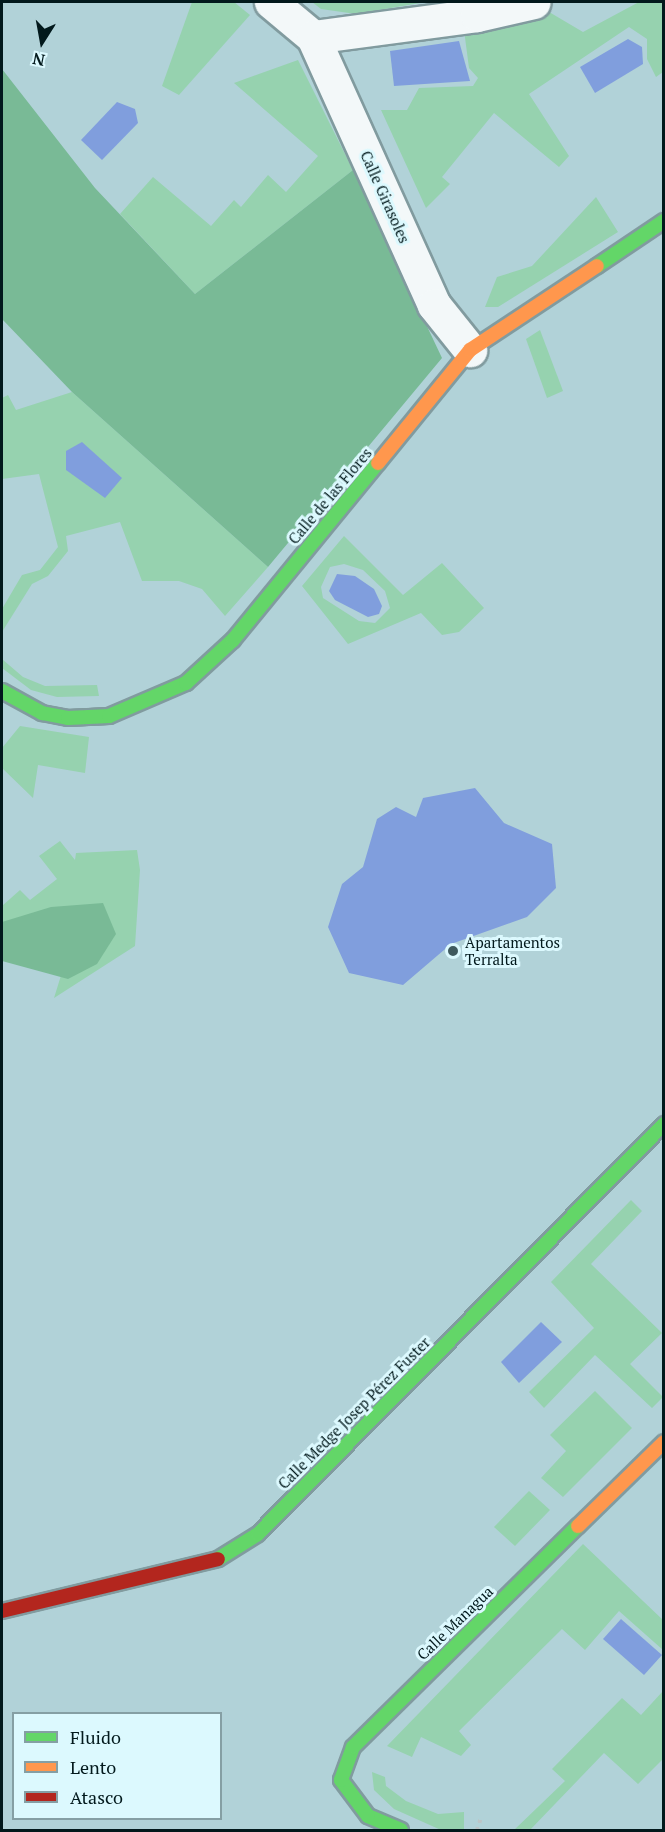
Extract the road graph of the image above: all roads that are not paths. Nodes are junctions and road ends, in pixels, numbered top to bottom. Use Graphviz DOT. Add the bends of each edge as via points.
graph roads {
  1 [pos="271,2"];
  2 [pos="534,2"];
  3 [pos="313,37"];
  4 [pos="663,221"];
  5 [pos="470,350"];
  6 [pos="2,691"];
  7 [pos="663,1124"];
  8 [pos="663,1442"];
  9 [pos="2,1611"];
  10 [pos="401,1830"];
  1 -- 3 [label="street, Calle Girasoles"];
  2 -- 3 [label="street" via="477,15"];
  3 -- 5 [label="street, Calle Girasoles" via="434,305"];
  4 -- 5 [label="street, Calle de las Flores"];
  5 -- 6 [label="street, Calle de las Flores" via="233,640 186,683 152,702 99,716 42,712"];
  7 -- 9 [label="street, Calle Medge Josep Pérez Fuster" via="258,1534 216,1560"];
  8 -- 10 [label="street, Calle Managua" via="353,1747 341,1780 368,1816"];
}
